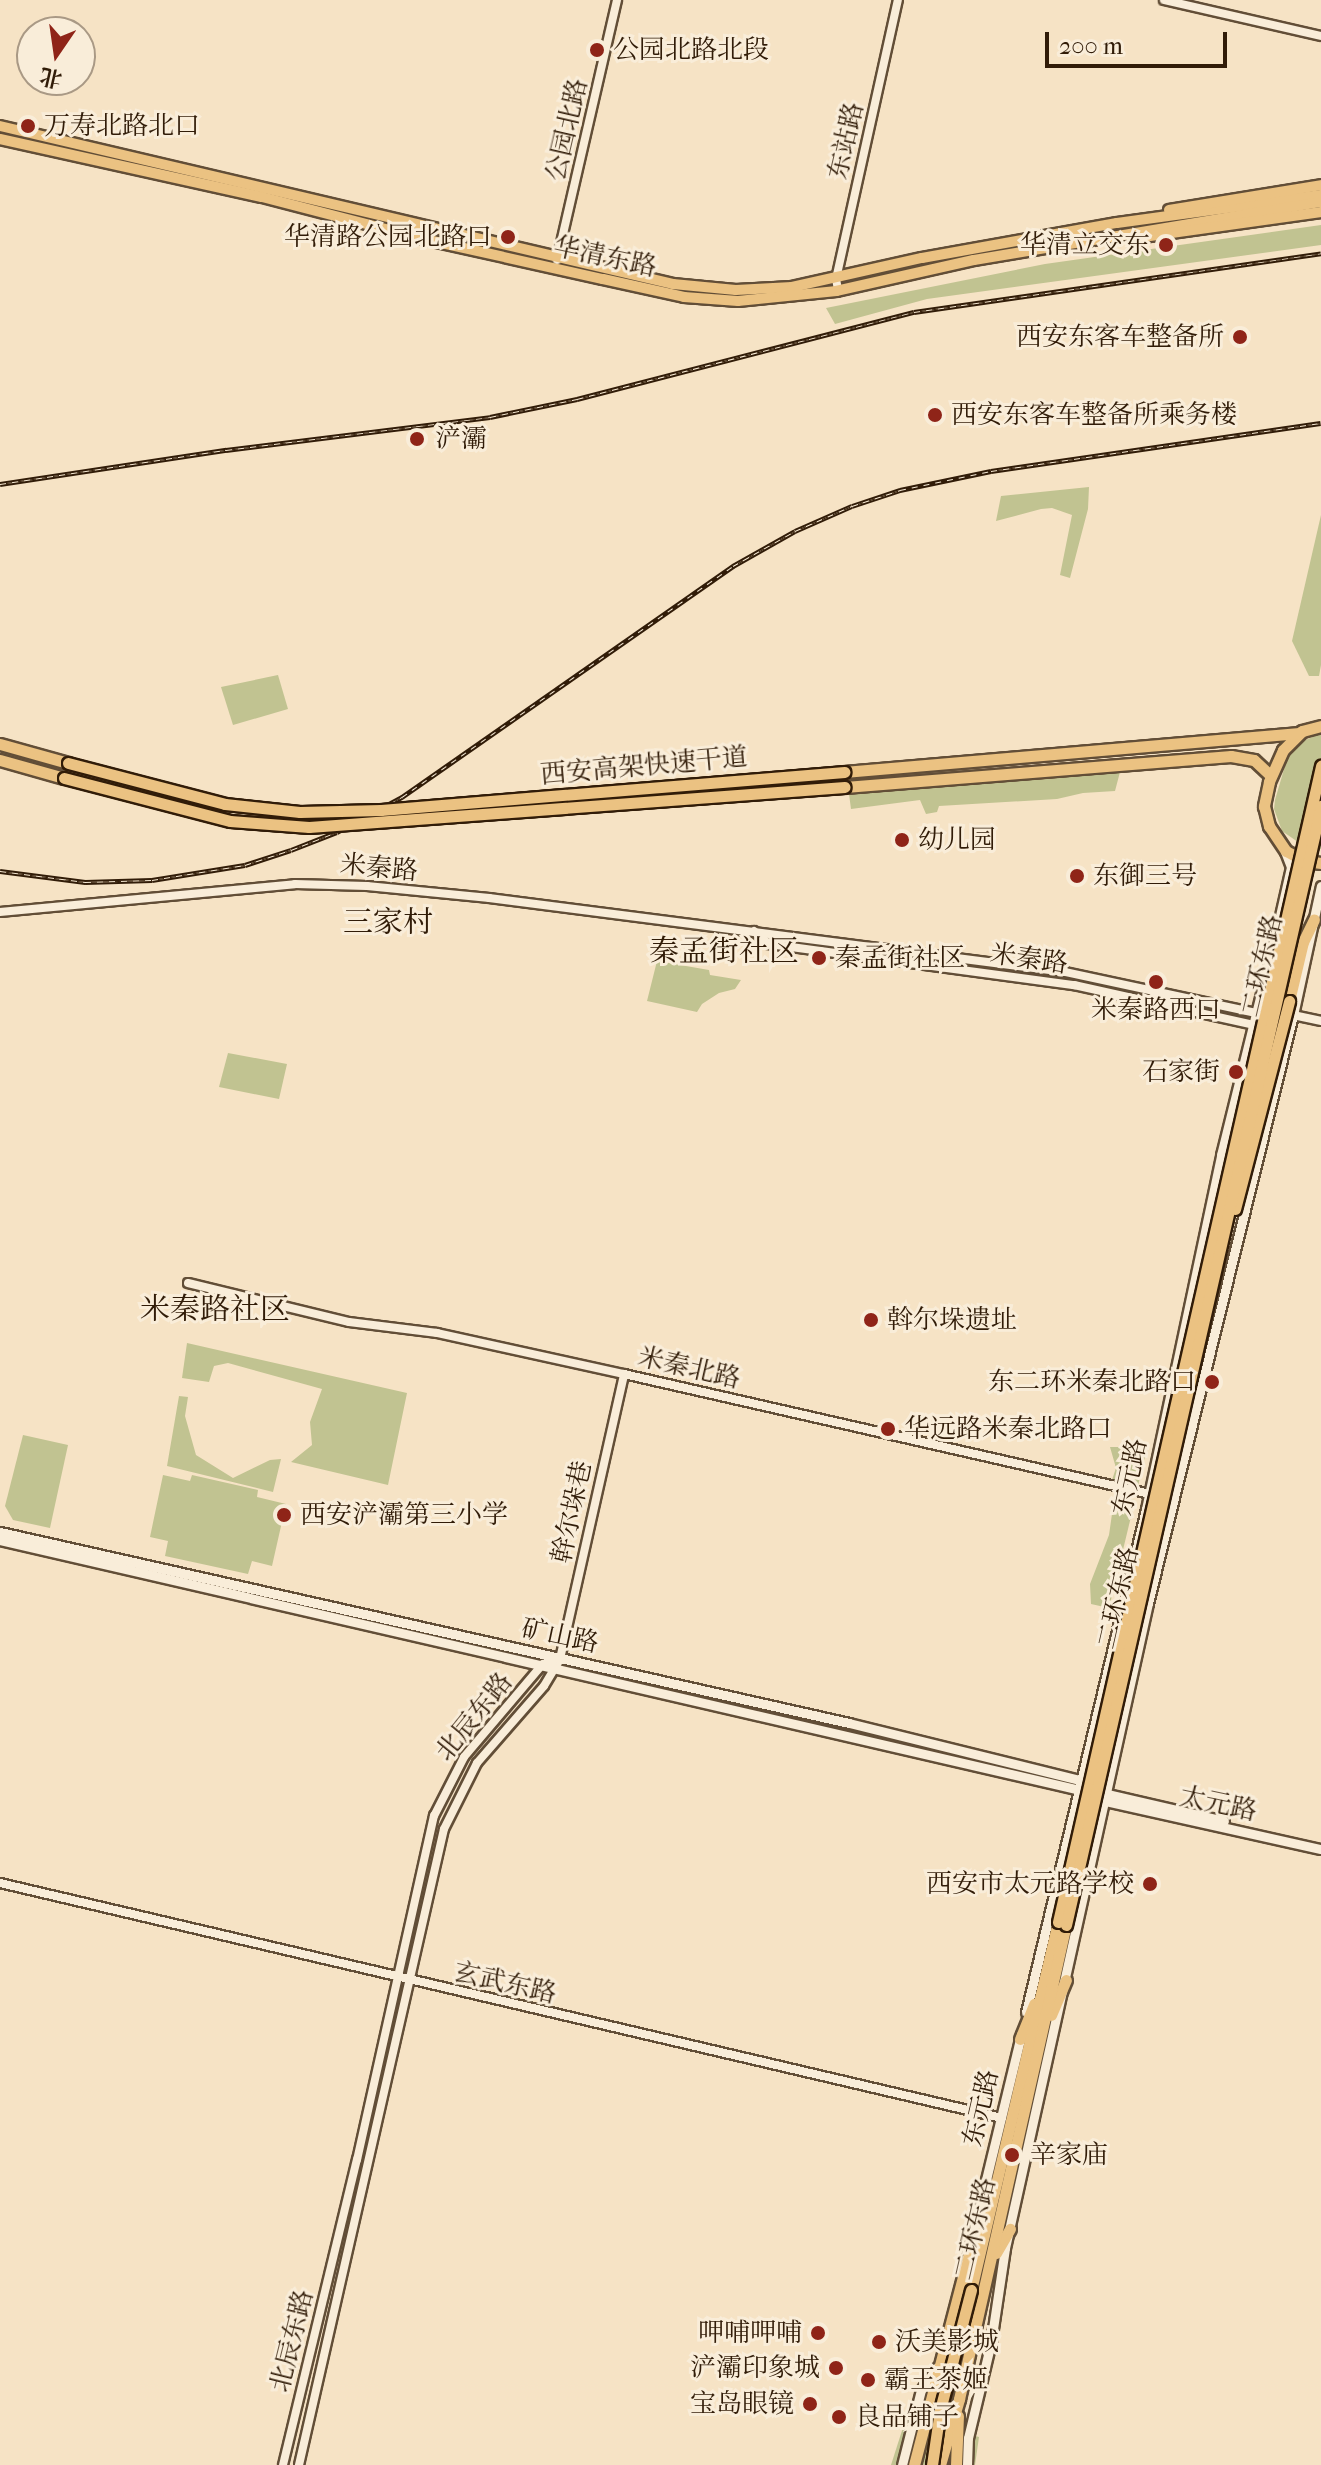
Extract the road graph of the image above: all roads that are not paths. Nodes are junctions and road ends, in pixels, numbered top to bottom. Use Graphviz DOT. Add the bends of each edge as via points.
graph roads {
  1 [pos="617,0"];
  2 [pos="898,0"];
  3 [pos="1164,0"];
  4 [pos="1321,36"];
  5 [pos="0,126"];
  6 [pos="0,139"];
  7 [pos="1321,185"];
  8 [pos="1321,195"];
  9 [pos="1321,202"];
  10 [pos="1321,212"];
  11 [pos="1206,215"];
  12 [pos="1117,223"];
  13 [pos="1097,240"];
  14 [pos="556,263"];
  15 [pos="837,284"];
  16 [pos="1320,723"];
  17 [pos="1299,733"];
  18 [pos="0,744"];
  19 [pos="0,760"];
  20 [pos="1321,766"];
  21 [pos="1271,776"];
  22 [pos="1321,806"];
  23 [pos="1282,847"];
  24 [pos="1321,863"];
  25 [pos="1321,886"];
  26 [pos="0,912"];
  27 [pos="1314,919"];
  28 [pos="1279,920"];
  29 [pos="754,931"];
  30 [pos="818,939"];
  31 [pos="816,950"];
  32 [pos="1256,1013"];
  33 [pos="1293,1015"];
  34 [pos="1321,1021"];
  35 [pos="1254,1025"];
  36 [pos="1216,1248"];
  37 [pos="188,1283"];
  38 [pos="624,1374"];
  39 [pos="1149,1494"];
  40 [pos="1177,1500"];
  41 [pos="0,1532"];
  42 [pos="0,1540"];
  43 [pos="559,1663"];
  44 [pos="543,1664"];
  45 [pos="1079,1784"];
  46 [pos="1106,1798"];
  47 [pos="1321,1843"];
  48 [pos="1321,1849"];
  49 [pos="0,1883"];
  50 [pos="1062,1923"];
  51 [pos="1047,1973"];
  52 [pos="396,1979"];
  53 [pos="1066,1980"];
  54 [pos="410,1982"];
  55 [pos="1020,2039"];
  56 [pos="1039,2046"];
  57 [pos="1002,2118"];
  58 [pos="989,2221"];
  59 [pos="1010,2229"];
  60 [pos="968,2257"];
  61 [pos="990,2264"];
  62 [pos="939,2364"];
  63 [pos="959,2399"];
  64 [pos="283,2465"];
  65 [pos="299,2465"];
  66 [pos="902,2465"];
  67 [pos="911,2465"];
  68 [pos="932,2465"];
  69 [pos="940,2465"];
  70 [pos="956,2465"];
  71 [pos="967,2465"];
  1 -- 14 [label="street, 公园北路"];
  2 -- 15 [label="street, 东站路"];
  3 -- 4 [label="street"];
  5 -- 14 [label="main road, 华清东路"];
  6 -- 14 [label="main road, 华清东路"];
  7 -- 12 [label="main road"];
  8 -- 11 [label="main road"];
  9 -- 11 [label="main road"];
  10 -- 13 [label="main road"];
  11 -- 12 [label="main road, 华清东路"];
  11 -- 13 [label="main road, 华清东路"];
  12 -- 15 [label="main road, 华清东路" via="922,258"];
  13 -- 15 [label="main road, 华清东路"];
  14 -- 15 [label="main road, 华清东路" via="704,298 761,300"];
  16 -- 17 [label="highway, 西安高架快速干道"];
  17 -- 18 [label="highway, 西安高架快速干道, bridge" via="312,813 225,804"];
  17 -- 21 [label="highway" via="1283,750"];
  19 -- 21 [label="highway, 西安高架快速干道, bridge" via="218,818 309,827 1231,756 1254,760"];
  20 -- 36 [label="highway, 二环东路, bridge"];
  21 -- 23 [label="highway" via="1266,816"];
  22 -- 36 [label="highway, 二环东路, bridge"];
  23 -- 24 [label="highway"];
  23 -- 28 [label="main road, 东元路" via="1291,867"];
  25 -- 27 [label="main road, 东元路"];
  26 -- 29 [label="street, 米秦路" via="331,883"];
  27 -- 33 [label="main road, 东元路"];
  27 -- 36 [label="highway, bridge" via="1303,942 1242,1191"];
  28 -- 32 [label="main road, 东元路"];
  28 -- 36 [label="highway, bridge" via="1223,1171"];
  29 -- 30 [label="street, 米秦路"];
  29 -- 31 [label="street, 米秦路" via="769,944"];
  30 -- 31 [label="street"];
  30 -- 32 [label="street, 米秦路" via="1065,972"];
  31 -- 35 [label="street, 米秦路" via="1074,985"];
  32 -- 35 [label="main road, 东元路"];
  33 -- 34 [label="street"];
  33 -- 40 [label="main road, 东元路"];
  35 -- 39 [label="main road, 东元路"];
  36 -- 50 [label="highway, 二环东路, bridge"];
  37 -- 38 [label="street, 米秦北路" via="349,1322 437,1333"];
  38 -- 39 [label="street, 米秦北路"];
  38 -- 43 [label="street, 幹尔垛巷"];
  39 -- 40 [label="street, 米秦北路"];
  39 -- 45 [label="main road, 东元路"];
  40 -- 46 [label="main road, 东元路"];
  41 -- 43 [label="main road, 矿山路"];
  42 -- 44 [label="main road, 矿山路"];
  43 -- 44 [label="main road, 矿山路"];
  43 -- 45 [label="main road, 矿山路"];
  43 -- 54 [label="street, 北辰东路" via="486,1750 460,1791 444,1829"];
  44 -- 52 [label="street, 北辰东路" via="464,1757 446,1787 429,1835"];
  45 -- 46 [label="main road, 矿山路"];
  45 -- 55 [label="main road, 东元路"];
  46 -- 47 [label="main road, 太元路"];
  46 -- 48 [label="main road, 太元路"];
  46 -- 53 [label="main road, 东元路"];
  49 -- 52 [label="street, 玄武东路"];
  50 -- 51 [label="highway"];
  50 -- 56 [label="highway, 二环东路"];
  51 -- 55 [label="highway"];
  51 -- 58 [label="highway"];
  52 -- 54 [label="street, 玄武东路"];
  52 -- 64 [label="street, 北辰东路"];
  53 -- 56 [label="highway"];
  53 -- 59 [label="main road, 东元路"];
  54 -- 57 [label="street, 玄武东路"];
  54 -- 65 [label="street, 北辰东路"];
  55 -- 57 [label="main road, 东元路"];
  56 -- 61 [label="highway, 二环东路"];
  57 -- 60 [label="main road, 东元路"];
  58 -- 60 [label="highway"];
  58 -- 68 [label="highway, bridge" via="940,2410"];
  59 -- 61 [label="highway"];
  59 -- 71 [label="main road, 东元路"];
  60 -- 62 [label="highway"];
  61 -- 63 [label="highway, 二环东路"];
  62 -- 66 [label="main road" via="921,2390"];
  62 -- 67 [label="highway"];
  63 -- 69 [label="highway"];
  63 -- 70 [label="highway"];
}
